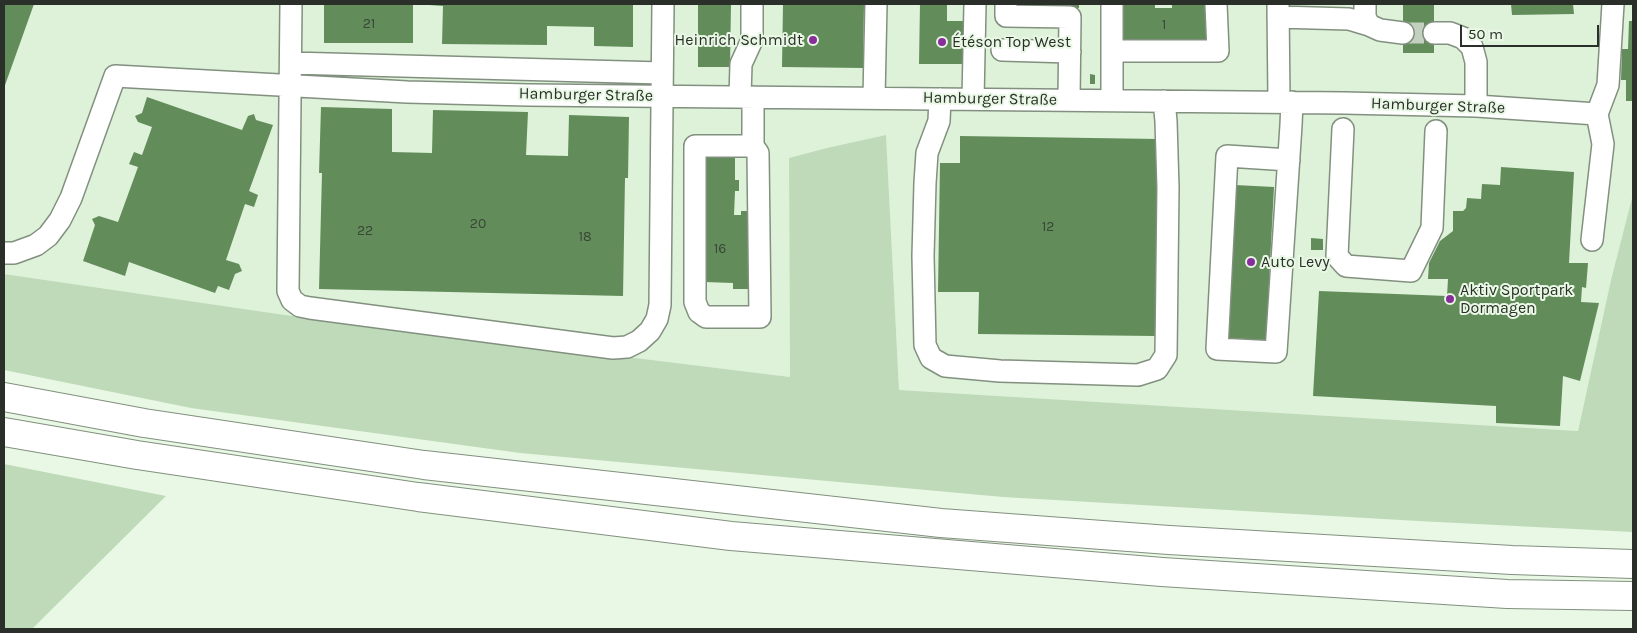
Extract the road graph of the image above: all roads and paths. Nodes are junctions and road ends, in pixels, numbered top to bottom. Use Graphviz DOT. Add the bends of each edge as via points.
graph roads {
  1 [pos="291,4"];
  2 [pos="663,4"];
  3 [pos="752,4"];
  4 [pos="876,4"];
  5 [pos="975,4"];
  6 [pos="1006,4"];
  7 [pos="1112,4"];
  8 [pos="1216,4"];
  9 [pos="1365,4"];
  10 [pos="1613,4"];
  11 [pos="1278,10"];
  12 [pos="1369,25"];
  13 [pos="1403,33"];
  14 [pos="1434,33"];
  15 [pos="1002,50"];
  16 [pos="1070,52"];
  17 [pos="1112,52"];
  18 [pos="291,63"];
  19 [pos="662,73"];
  20 [pos="290,86"];
  21 [pos="662,96"];
  22 [pos="747,97"];
  23 [pos="874,98"];
  24 [pos="940,99"];
  25 [pos="973,99"];
  26 [pos="1069,100"];
  27 [pos="1112,100"];
  28 [pos="1164,101"];
  29 [pos="1286,102"];
  30 [pos="1476,106"];
  31 [pos="1597,114"];
  32 [pos="1343,129"];
  33 [pos="1436,131"];
  34 [pos="753,146"];
  35 [pos="1289,160"];
  36 [pos="1592,240"];
  37 [pos="4,253"];
  38 [pos="4,397"];
  39 [pos="4,432"];
  40 [pos="1633,564"];
  41 [pos="1633,596"];
  1 -- 18 [label="street"];
  2 -- 19 [label="street"];
  3 -- 22 [label="street" via="752,40 741,64"];
  4 -- 23 [label="street"];
  5 -- 25 [label="street"];
  6 -- 16 [label="street" via="1006,16 1070,17"];
  7 -- 17 [label="street"];
  8 -- 17 [label="street" via="1218,51"];
  9 -- 12 [label="street"];
  10 -- 31 [label="street" via="1608,85"];
  11 -- 12 [label="street" via="1349,19"];
  11 -- 29 [label="street"];
  12 -- 13 [label="street"];
  14 -- 30 [label="street" via="1450,33 1463,38 1472,47 1476,62"];
  15 -- 16 [label="street"];
  16 -- 26 [label="street"];
  17 -- 27 [label="street"];
  18 -- 19 [label="street"];
  18 -- 20 [label="street"];
  19 -- 21 [label="street"];
  20 -- 21 [label="street, Hamburger Straße" via="453,93"];
  20 -- 21 [label="street" via="288,291 292,300 310,308 613,348 627,347 650,331 660,305"];
  20 -- 37 [label="street, Hamburger Straße" via="115,76 60,220 36,245"];
  21 -- 22 [label="street, Hamburger Straße"];
  22 -- 23 [label="street, Hamburger Straße"];
  22 -- 34 [label="street"];
  23 -- 24 [label="street, Hamburger Straße"];
  24 -- 25 [label="street, Hamburger Straße"];
  24 -- 28 [label="street" via="939,121 927,153 925,183 925,345 931,358 945,366 1138,375 1158,370 1166,355 1168,188"];
  25 -- 26 [label="street, Hamburger Straße"];
  26 -- 27 [label="street, Hamburger Straße"];
  27 -- 28 [label="street, Hamburger Straße"];
  28 -- 29 [label="street, Hamburger Straße"];
  29 -- 30 [label="street, Hamburger Straße"];
  29 -- 35 [label="street"];
  30 -- 31 [label="street, Hamburger Straße"];
  31 -- 36 [label="street" via="1603,144"];
  32 -- 33 [label="street" via="1337,256 1346,266 1411,271 1432,228"];
  34 -- 34 [label="street" via="758,153 760,317 706,317 699,312 696,302 695,146"];
  35 -- 35 [label="street" via="1276,352 1217,349 1227,156"];
  38 -- 40 [label="highway" via="144,423 424,465 941,523 1492,559"];
  39 -- 41 [label="highway" via="418,498 731,536 1202,574 1507,594"];
}
